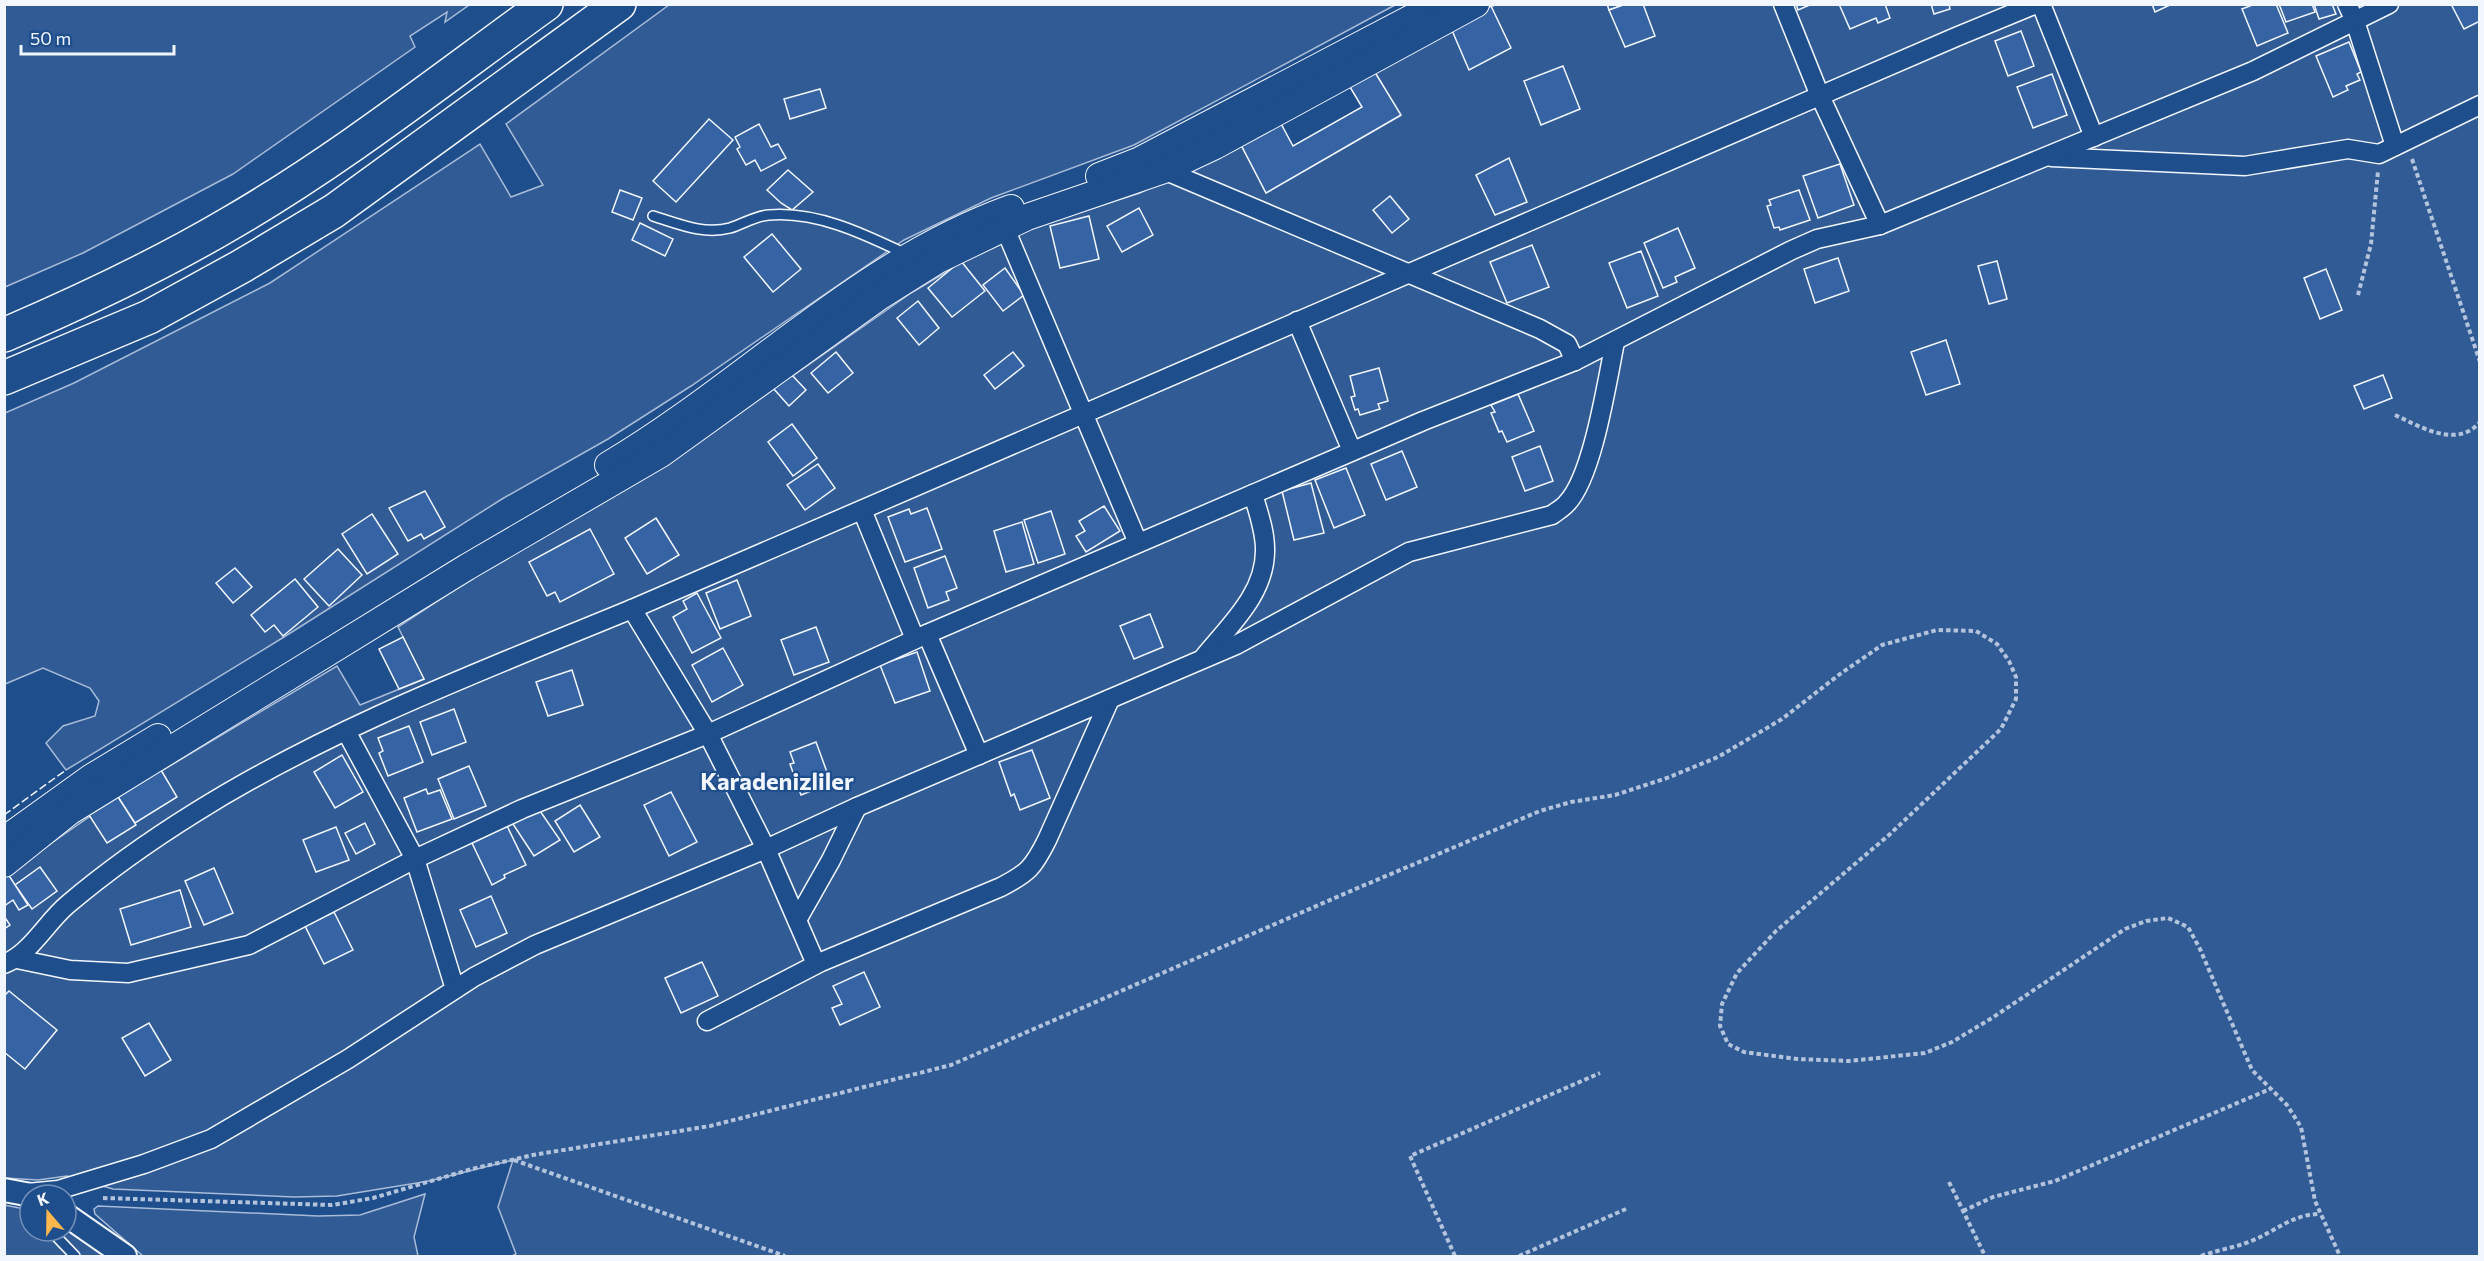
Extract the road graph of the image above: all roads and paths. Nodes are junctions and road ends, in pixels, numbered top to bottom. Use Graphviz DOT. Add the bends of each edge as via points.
graph roads {
  1 [pos="546,4"];
  2 [pos="619,4"];
  3 [pos="1438,4"];
  4 [pos="1476,4"];
  5 [pos="1783,4"];
  6 [pos="2388,4"];
  7 [pos="2035,5"];
  8 [pos="2351,13"];
  9 [pos="1820,96"];
  10 [pos="2480,105"];
  11 [pos="2094,137"];
  12 [pos="2394,147"];
  13 [pos="2046,157"];
  14 [pos="1140,160"];
  15 [pos="1164,170"];
  16 [pos="653,216"];
  17 [pos="1002,220"];
  18 [pos="1880,225"];
  19 [pos="908,255"];
  20 [pos="1408,274"];
  21 [pos="2358,295"];
  22 [pos="1297,321"];
  23 [pos="4,335"];
  24 [pos="1615,342"];
  25 [pos="1575,361"];
  26 [pos="2480,362"];
  27 [pos="4,378"];
  28 [pos="1084,413"];
  29 [pos="2395,415"];
  30 [pos="2480,422"];
  31 [pos="1352,452"];
  32 [pos="1253,494"];
  33 [pos="862,510"];
  34 [pos="1138,543"];
  35 [pos="632,609"];
  36 [pos="921,637"];
  37 [pos="1201,660"];
  38 [pos="1110,699"];
  39 [pos="346,731"];
  40 [pos="708,734"];
  41 [pos="980,755"];
  42 [pos="857,807"];
  43 [pos="4,840"];
  44 [pos="766,849"];
  45 [pos="415,860"];
  46 [pos="4,864"];
  47 [pos="797,920"];
  48 [pos="11,961"];
  49 [pos="816,964"];
  50 [pos="455,989"];
  51 [pos="707,1021"];
  52 [pos="1600,1073"];
  53 [pos="2270,1089"];
  54 [pos="514,1159"];
  55 [pos="1949,1182"];
  56 [pos="78,1184"];
  57 [pos="100,1197"];
  58 [pos="1626,1209"];
  59 [pos="1964,1211"];
  60 [pos="2320,1214"];
  61 [pos="78,1224"];
  62 [pos="62,1243"];
  63 [pos="75,1257"];
  64 [pos="125,1257"];
  65 [pos="785,1257"];
  66 [pos="1455,1257"];
  67 [pos="1519,1257"];
  68 [pos="1985,1257"];
  69 [pos="2201,1257"];
  70 [pos="2340,1257"];
  1 -- 23 [label="highway" via="317,168 230,224 131,279"];
  2 -- 27 [label="highway" via="334,211 149,317"];
  3 -- 14 [label="main road"];
  4 -- 15 [label="main road"];
  5 -- 9 [label="street"];
  6 -- 8 [label="street"];
  7 -- 9 [label="street"];
  7 -- 11 [label="street"];
  8 -- 11 [label="street" via="2253,71"];
  8 -- 12 [label="street"];
  9 -- 18 [label="street"];
  9 -- 20 [label="street"];
  10 -- 12 [label="street"];
  11 -- 13 [label="street"];
  12 -- 13 [label="street" via="2348,149 2245,166"];
  12 -- 21 [label="path"];
  12 -- 26 [label="path"];
  13 -- 18 [label="street"];
  14 -- 15 [label="street"];
  14 -- 17 [label="main road"];
  15 -- 17 [label="main road" via="1027,218"];
  15 -- 20 [label="street"];
  16 -- 19 [label="lane" via="712,231 767,215 790,215 833,223"];
  17 -- 19 [label="main road" via="953,231"];
  17 -- 28 [label="street"];
  17 -- 46 [label="main road" via="879,297 661,454 467,567 69,812"];
  18 -- 24 [label="street" via="1817,239 1792,250"];
  19 -- 43 [label="main road" via="624,456 90,778"];
  20 -- 22 [label="street"];
  20 -- 25 [label="street" via="1540,329 1567,345"];
  22 -- 28 [label="street"];
  22 -- 31 [label="street"];
  24 -- 25 [label="street"];
  24 -- 37 [label="street" via="1583,474 1568,502 1552,515 1409,552"];
  25 -- 31 [label="street"];
  28 -- 33 [label="street"];
  28 -- 34 [label="street"];
  29 -- 30 [label="path" via="2435,432 2457,436 2472,432"];
  31 -- 32 [label="street"];
  32 -- 34 [label="street"];
  32 -- 37 [label="street" via="1265,550 1261,578 1246,605"];
  33 -- 35 [label="street"];
  33 -- 36 [label="street"];
  34 -- 36 [label="street"];
  35 -- 39 [label="street" via="447,684"];
  35 -- 40 [label="street"];
  36 -- 40 [label="street"];
  36 -- 41 [label="street"];
  37 -- 38 [label="street"];
  38 -- 41 [label="street"];
  38 -- 49 [label="street" via="1047,840 1025,874"];
  39 -- 45 [label="street"];
  39 -- 48 [label="street" via="289,758 125,859 64,907"];
  40 -- 44 [label="street"];
  40 -- 45 [label="street" via="522,809"];
  41 -- 42 [label="street"];
  42 -- 44 [label="street"];
  42 -- 47 [label="street"];
  44 -- 47 [label="street"];
  44 -- 50 [label="street" via="535,945"];
  45 -- 48 [label="street" via="249,945 128,974"];
  45 -- 50 [label="street"];
  47 -- 49 [label="street"];
  49 -- 51 [label="street"];
  50 -- 56 [label="street" via="348,1059 211,1139"];
  52 -- 66 [label="path" via="1410,1156"];
  53 -- 54 [label="path" via="2252,1070 2188,927 2168,918 2125,929 1992,1018 1925,1053 1849,1061 1797,1059 1744,1052 1728,1044 1720,1026 1722,1005 1737,973 1776,931 1888,835 2001,729 2016,699 2016,677 2009,661 1997,644 1976,631 1937,630 1882,645 1782,719 1718,757 1615,795 1540,811 951,1065 711,1126"];
  53 -- 59 [label="path" via="2055,1181 1993,1197"];
  53 -- 60 [label="path" via="2301,1127"];
  54 -- 57 [label="path" via="373,1198 332,1205"];
  54 -- 65 [label="path"];
  55 -- 59 [label="path"];
  58 -- 67 [label="path"];
  59 -- 68 [label="path"];
  60 -- 69 [label="path" via="2292,1219 2254,1240"];
  60 -- 70 [label="path"];
  61 -- 64 [label="street"];
  62 -- 63 [label="lane"];
}
